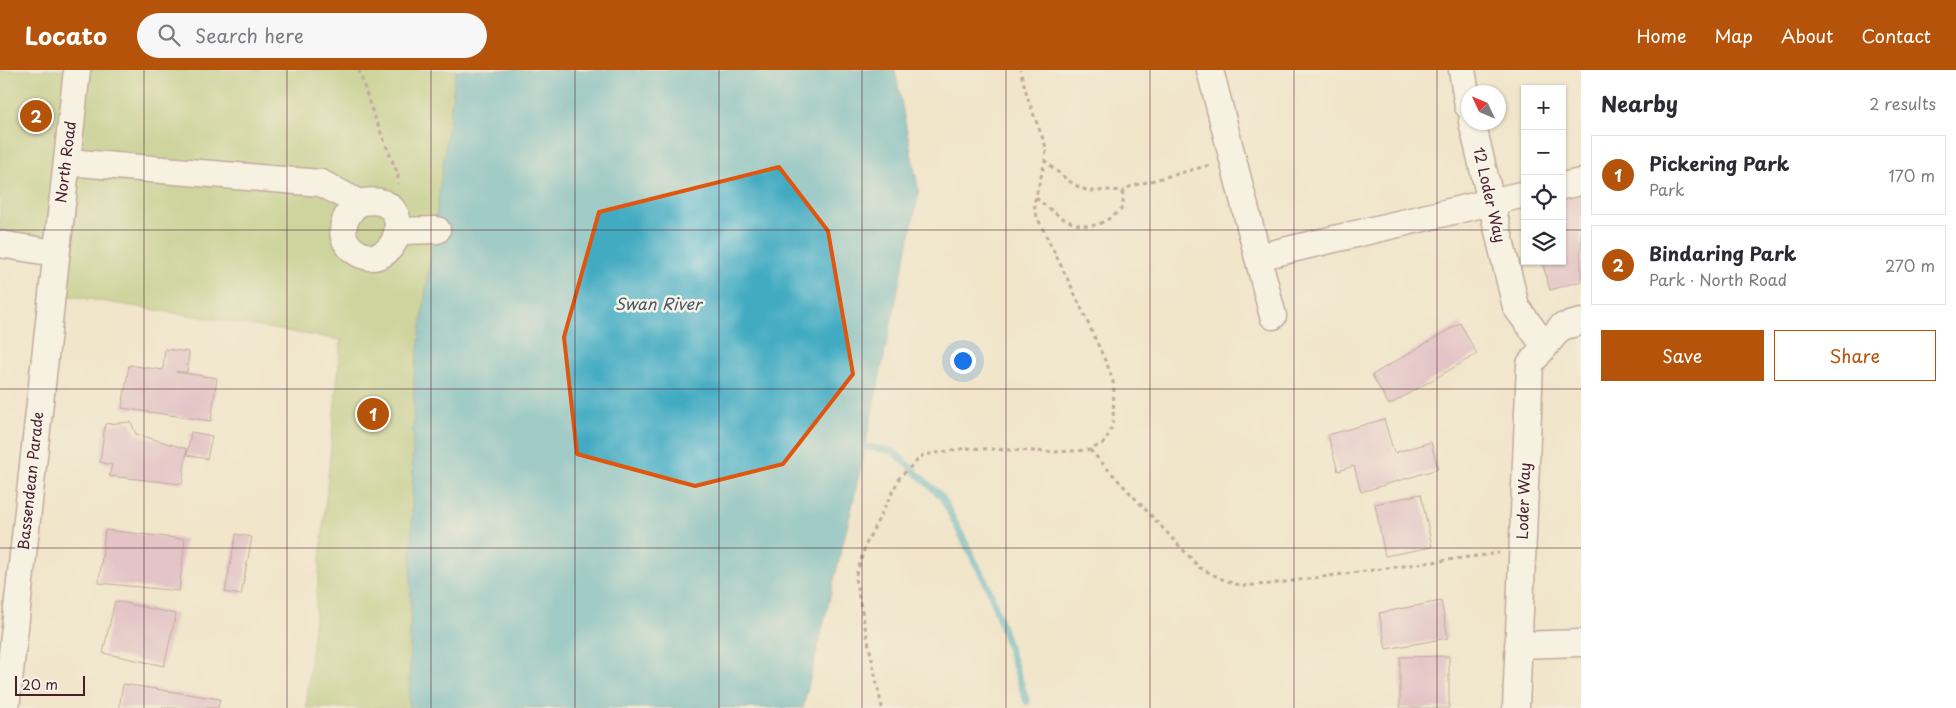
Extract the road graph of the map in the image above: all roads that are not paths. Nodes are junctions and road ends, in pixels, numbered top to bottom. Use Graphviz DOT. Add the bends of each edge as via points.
graph roads {
  1 [pos="76,70"];
  2 [pos="1210,70"];
  3 [pos="1462,70"];
  4 [pos="1464,85"];
  5 [pos="1474,130"];
  6 [pos="66,162"];
  7 [pos="1581,182"];
  8 [pos="1566,185"];
  9 [pos="1521,195"];
  10 [pos="1491,202"];
  11 [pos="358,203"];
  12 [pos="398,226"];
  13 [pos="437,230"];
  14 [pos="0,244"];
  15 [pos="55,253"];
  16 [pos="1258,257"];
  17 [pos="1273,316"];
  18 [pos="1581,322"];
  19 [pos="1545,346"];
  20 [pos="1581,643"];
  21 [pos="1518,645"];
  22 [pos="6,708"];
  23 [pos="1516,708"];
  1 -- 6 [label="street, North Road"];
  2 -- 16 [label="street"];
  3 -- 4 [label="street"];
  5 -- 10 [label="street, 12 Loder Way"];
  6 -- 11 [label="street" via="321,183"];
  6 -- 15 [label="street, North Road"];
  7 -- 8 [label="street"];
  9 -- 10 [label="street"];
  10 -- 16 [label="street"];
  10 -- 19 [label="street, 12 Loder Way" via="1516,307"];
  11 -- 12 [label="street" via="382,202 392,209"];
  11 -- 12 [label="street" via="350,209 343,228 345,239 359,254 379,255 388,250 395,242"];
  12 -- 13 [label="street"];
  14 -- 15 [label="street"];
  15 -- 22 [label="street, Bassendean Parade"];
  16 -- 17 [label="street"];
  18 -- 19 [label="street, Loder Way" via="1561,327"];
  19 -- 21 [label="street, Loder Way" via="1530,364"];
  20 -- 21 [label="street"];
  21 -- 23 [label="street, Loder Way"];
}
